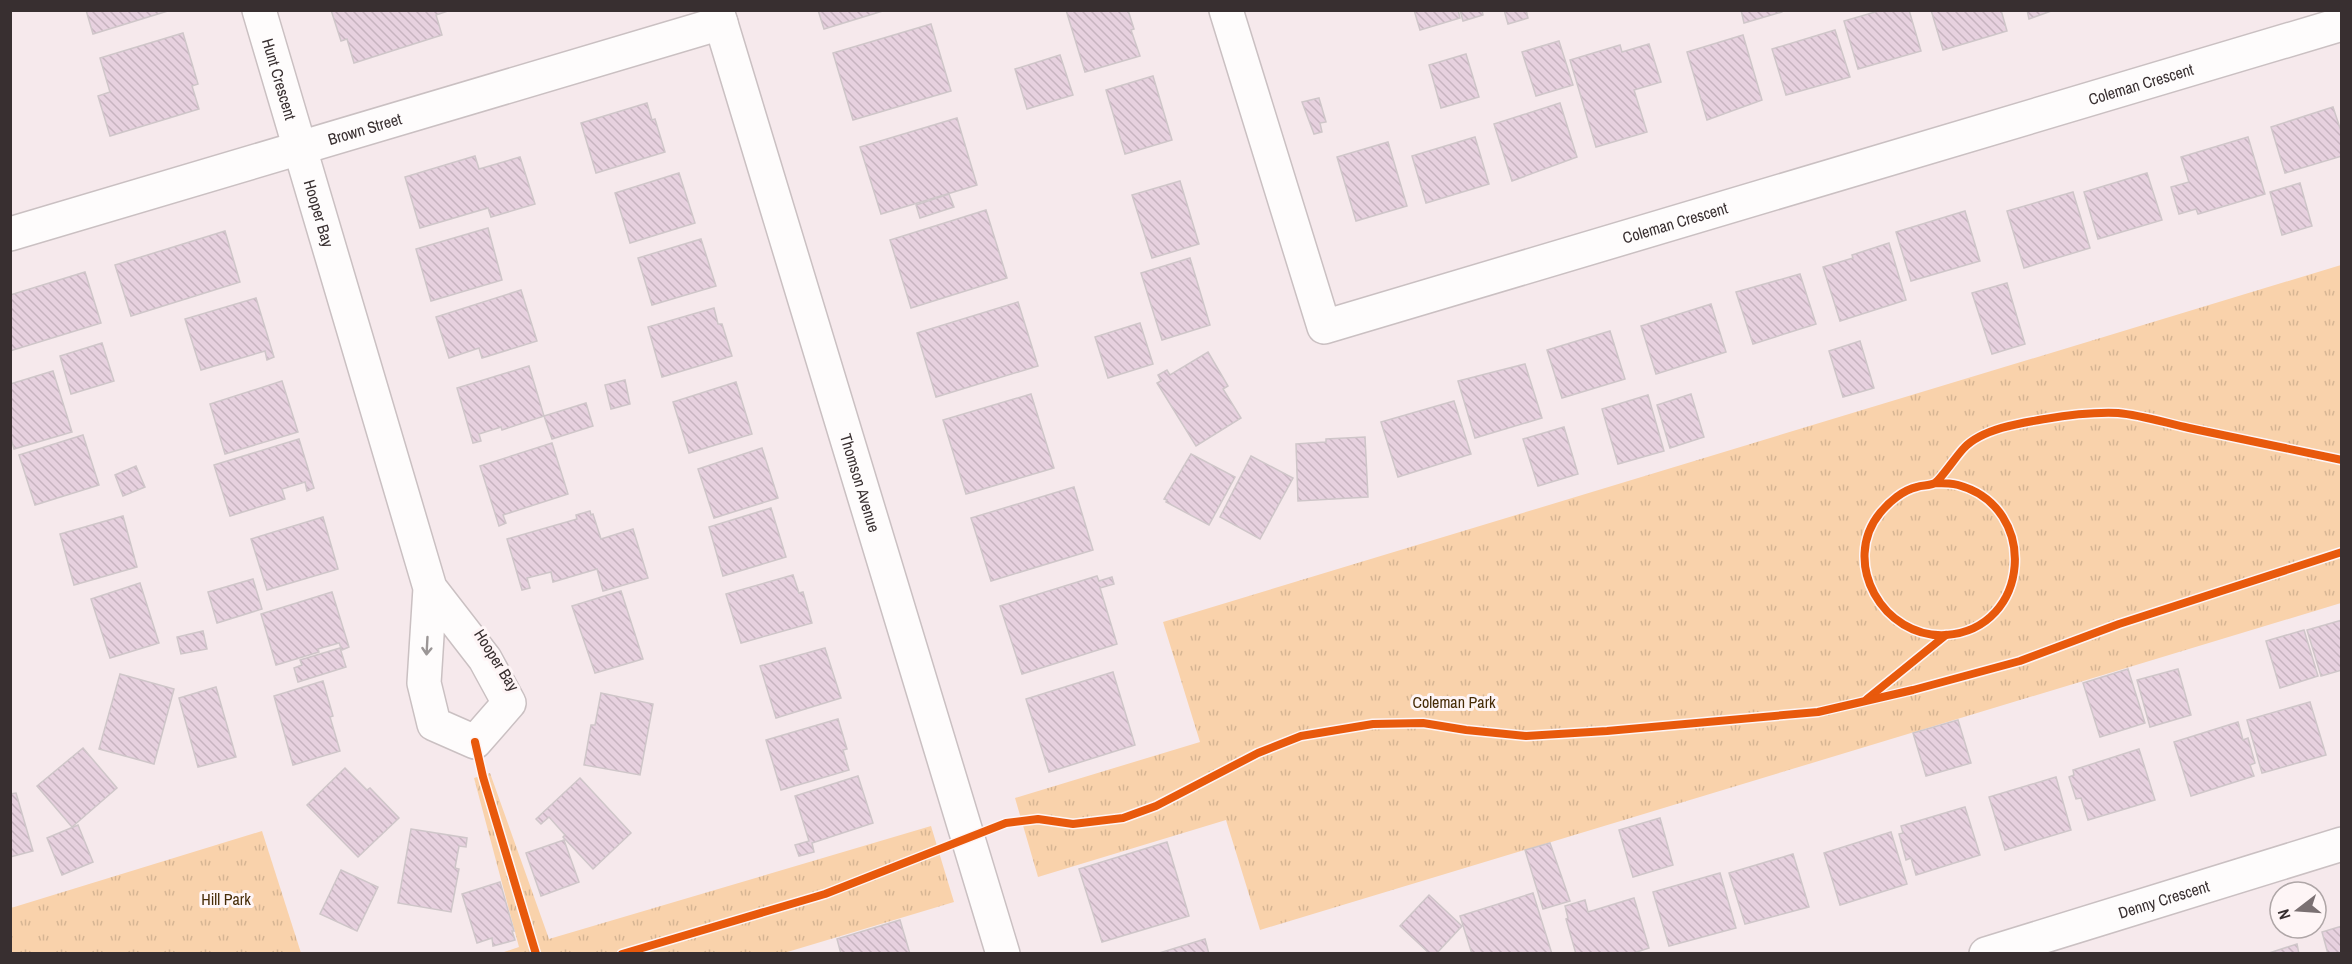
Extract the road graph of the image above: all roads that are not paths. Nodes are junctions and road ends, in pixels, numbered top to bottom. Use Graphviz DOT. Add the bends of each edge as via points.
graph roads {
  1 [pos="259,10"];
  2 [pos="1226,10"];
  3 [pos="719,17"];
  4 [pos="2342,24"];
  5 [pos="301,148"];
  6 [pos="10,234"];
  7 [pos="430,588"];
  8 [pos="2342,844"];
  9 [pos="1003,954"];
  10 [pos="1986,954"];
  1 -- 5 [label="street, Hunt Crescent"];
  2 -- 4 [label="street, Coleman Crescent" via="1323,327"];
  3 -- 5 [label="street, Brown Street"];
  3 -- 9 [label="street, Thomson Avenue"];
  5 -- 6 [label="street, Brown Street"];
  5 -- 7 [label="street, Hooper Bay"];
  8 -- 10 [label="street, Denny Crescent"];
}
